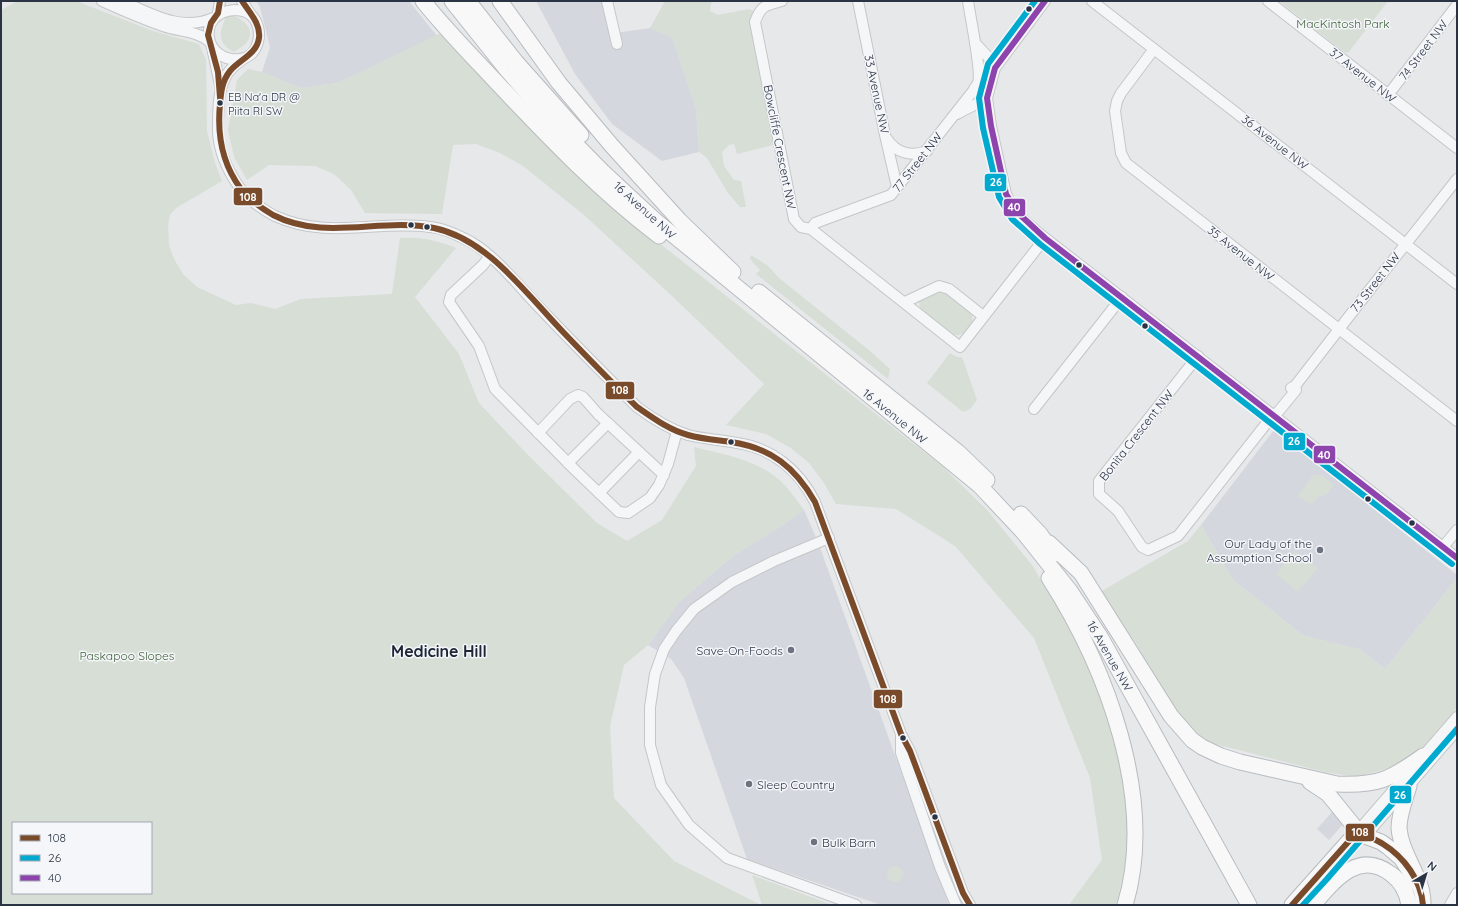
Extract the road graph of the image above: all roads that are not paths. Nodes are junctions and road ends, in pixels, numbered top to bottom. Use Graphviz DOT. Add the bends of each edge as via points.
graph roads {
  1 [pos="102,1"];
  2 [pos="122,1"];
  3 [pos="220,1"];
  4 [pos="242,1"];
  5 [pos="423,1"];
  6 [pos="452,1"];
  7 [pos="468,1"];
  8 [pos="500,1"];
  9 [pos="607,1"];
  10 [pos="782,1"];
  11 [pos="858,1"];
  12 [pos="968,1"];
  13 [pos="1045,1"];
  14 [pos="1092,1"];
  15 [pos="1268,1"];
  16 [pos="1457,5"];
  17 [pos="216,15"];
  18 [pos="251,15"];
  19 [pos="975,43"];
  20 [pos="617,44"];
  21 [pos="211,45"];
  22 [pos="1154,49"];
  23 [pos="977,57"];
  24 [pos="243,59"];
  25 [pos="995,68"];
  26 [pos="221,90"];
  27 [pos="1388,95"];
  28 [pos="987,98"];
  29 [pos="963,103"];
  30 [pos="952,117"];
  31 [pos="885,135"];
  32 [pos="1457,148"];
  33 [pos="927,151"];
  34 [pos="1457,179"];
  35 [pos="898,187"];
  36 [pos="811,229"];
  37 [pos="1045,238"];
  38 [pos="1406,244"];
  39 [pos="489,256"];
  40 [pos="729,275"];
  41 [pos="1457,284"];
  42 [pos="1122,297"];
  43 [pos="906,302"];
  44 [pos="983,316"];
  45 [pos="1339,329"];
  46 [pos="1198,356"];
  47 [pos="1034,409"];
  48 [pos="1273,415"];
  49 [pos="1457,421"];
  50 [pos="608,423"];
  51 [pos="677,431"];
  52 [pos="538,433"];
  53 [pos="926,441"];
  54 [pos="639,452"];
  55 [pos="568,463"];
  56 [pos="664,475"];
  57 [pos="599,493"];
  58 [pos="1457,530"];
  59 [pos="1040,534"];
  60 [pos="829,538"];
  61 [pos="1443,547"];
  62 [pos="1148,550"];
  63 [pos="1457,558"];
  64 [pos="1457,717"];
  65 [pos="1457,730"];
  66 [pos="901,734"];
  67 [pos="1423,756"];
  68 [pos="1268,769"];
  69 [pos="1409,786"];
  70 [pos="1362,834"];
  71 [pos="1420,889"];
  72 [pos="1456,895"];
  73 [pos="856,905"];
  74 [pos="956,905"];
  75 [pos="970,905"];
  76 [pos="1125,905"];
  77 [pos="1249,905"];
  78 [pos="1260,905"];
  79 [pos="1292,905"];
  80 [pos="1303,905"];
  81 [pos="1313,905"];
  82 [pos="1409,905"];
  83 [pos="1423,905"];
  84 [pos="1450,905"];
  1 -- 21 [label="street" via="162,26 181,32 196,33"];
  2 -- 17 [label="street" via="181,24 197,24"];
  3 -- 17 [label="street"];
  4 -- 18 [label="street"];
  5 -- 40 [label="highway" via="516,104 612,198 674,248"];
  6 -- 40 [label="highway, 16 Avenue NW" via="541,109 593,162 656,221"];
  7 -- 40 [label="highway, 16 Avenue NW" via="579,134"];
  8 -- 40 [label="highway" via="559,83 612,146"];
  9 -- 20 [label="street"];
  10 -- 36 [label="street, Bowcliffe Crescent NW" via="766,5 759,12 755,22 794,219 801,227"];
  11 -- 31 [label="street, 33 Avenue NW"];
  12 -- 19 [label="street, 77 Street NW"];
  13 -- 25 [label="street"];
  14 -- 22 [label="street, 36 Avenue NW"];
  15 -- 27 [label="street, 37 Avenue NW"];
  16 -- 27 [label="street, 74 Street NW"];
  17 -- 18 [label="street" via="234,10"];
  17 -- 21 [label="street" via="209,26"];
  18 -- 24 [label="street" via="258,26 259,40 253,51"];
  19 -- 23 [label="street, 77 Street NW"];
  19 -- 25 [label="street"];
  21 -- 24 [label="street" via="224,57"];
  21 -- 26 [label="street"];
  22 -- 38 [label="street, 36 Avenue NW"];
  22 -- 45 [label="street, 35 Avenue NW" via="1117,101 1115,111 1121,153 1126,163"];
  23 -- 25 [label="street" via="986,65"];
  23 -- 29 [label="street, 77 Street NW" via="978,83"];
  24 -- 26 [label="street" via="231,69"];
  25 -- 28 [label="street"];
  26 -- 39 [label="street" via="218,120 223,156 235,181 257,205 289,222 308,227 431,227 452,233 472,243"];
  27 -- 32 [label="street, 37 Avenue NW"];
  28 -- 29 [label="street" via="977,97"];
  28 -- 30 [label="street, 77 Street NW"];
  28 -- 37 [label="street" via="1008,199 1016,212"];
  29 -- 30 [label="street, 77 Street NW"];
  30 -- 33 [label="street, 77 Street NW"];
  31 -- 33 [label="street" via="891,145 904,153 916,154"];
  31 -- 35 [label="street, 33 Avenue NW"];
  33 -- 35 [label="street, 77 Street NW"];
  34 -- 38 [label="street, 73 Street NW"];
  35 -- 36 [label="street, 77 Street NW" via="891,195 815,223"];
  36 -- 43 [label="street, Bowcliffe Crescent NW"];
  37 -- 42 [label="street"];
  37 -- 44 [label="street, Bowcliffe Crescent NW"];
  38 -- 41 [label="street, 36 Avenue NW"];
  38 -- 45 [label="street, 73 Street NW"];
  39 -- 51 [label="street" via="637,407 659,423"];
  39 -- 52 [label="street" via="483,266 451,295 449,302 479,346 495,389"];
  40 -- 53 [label="highway, 16 Avenue NW"];
  40 -- 59 [label="highway, 16 Avenue NW" via="958,452"];
  42 -- 46 [label="street"];
  42 -- 47 [label="street"];
  43 -- 44 [label="street" via="939,286 949,289"];
  43 -- 44 [label="street, Bowcliffe Crescent NW" via="960,347"];
  45 -- 48 [label="street, 73 Street NW" via="1295,386 1296,390"];
  45 -- 49 [label="street, 35 Avenue NW"];
  46 -- 48 [label="street"];
  46 -- 62 [label="street, Bonita Crescent NW" via="1099,482 1099,494 1118,511 1142,547"];
  48 -- 61 [label="street"];
  48 -- 62 [label="street, 73 Street NW" via="1178,536"];
  50 -- 52 [label="street" via="578,395 570,399"];
  50 -- 54 [label="street"];
  50 -- 55 [label="street"];
  51 -- 56 [label="street"];
  51 -- 60 [label="street" via="697,437 746,444 764,450 780,460 794,471 811,493"];
  52 -- 55 [label="street"];
  53 -- 76 [label="highway" via="986,498 1033,554 1075,621 1098,671 1119,733 1130,776 1134,808 1135,850"];
  53 -- 77 [label="highway, 16 Avenue NW" via="999,505 1070,591 1111,656"];
  54 -- 56 [label="street"];
  54 -- 57 [label="street"];
  55 -- 57 [label="street"];
  56 -- 57 [label="street" via="650,498 628,512 619,512"];
  58 -- 61 [label="street"];
  59 -- 68 [label="highway" via="1081,573 1171,716 1185,733 1202,747 1222,756"];
  59 -- 78 [label="highway, 16 Avenue NW" via="1104,626"];
  60 -- 66 [label="street"];
  60 -- 73 [label="street" via="732,582 698,606 676,631 664,648 654,674 650,707 650,745 661,785 689,825 727,858"];
  61 -- 63 [label="street"];
  64 -- 67 [label="street"];
  65 -- 69 [label="street"];
  66 -- 74 [label="street" via="901,753 940,867"];
  66 -- 75 [label="street" via="910,751 963,893"];
  67 -- 68 [label="highway" via="1392,776 1363,785 1337,784"];
  67 -- 70 [label="street"];
  68 -- 70 [label="highway" via="1302,778 1320,788 1334,800"];
  69 -- 70 [label="street"];
  69 -- 71 [label="highway" via="1399,828 1402,844"];
  70 -- 71 [label="highway" via="1381,842 1401,858"];
  70 -- 79 [label="highway"];
  70 -- 80 [label="highway"];
  71 -- 83 [label="highway"];
  72 -- 84 [label="street"];
  81 -- 82 [label="highway" via="1334,881 1345,873 1353,868 1369,865 1386,870 1400,882"];
}
